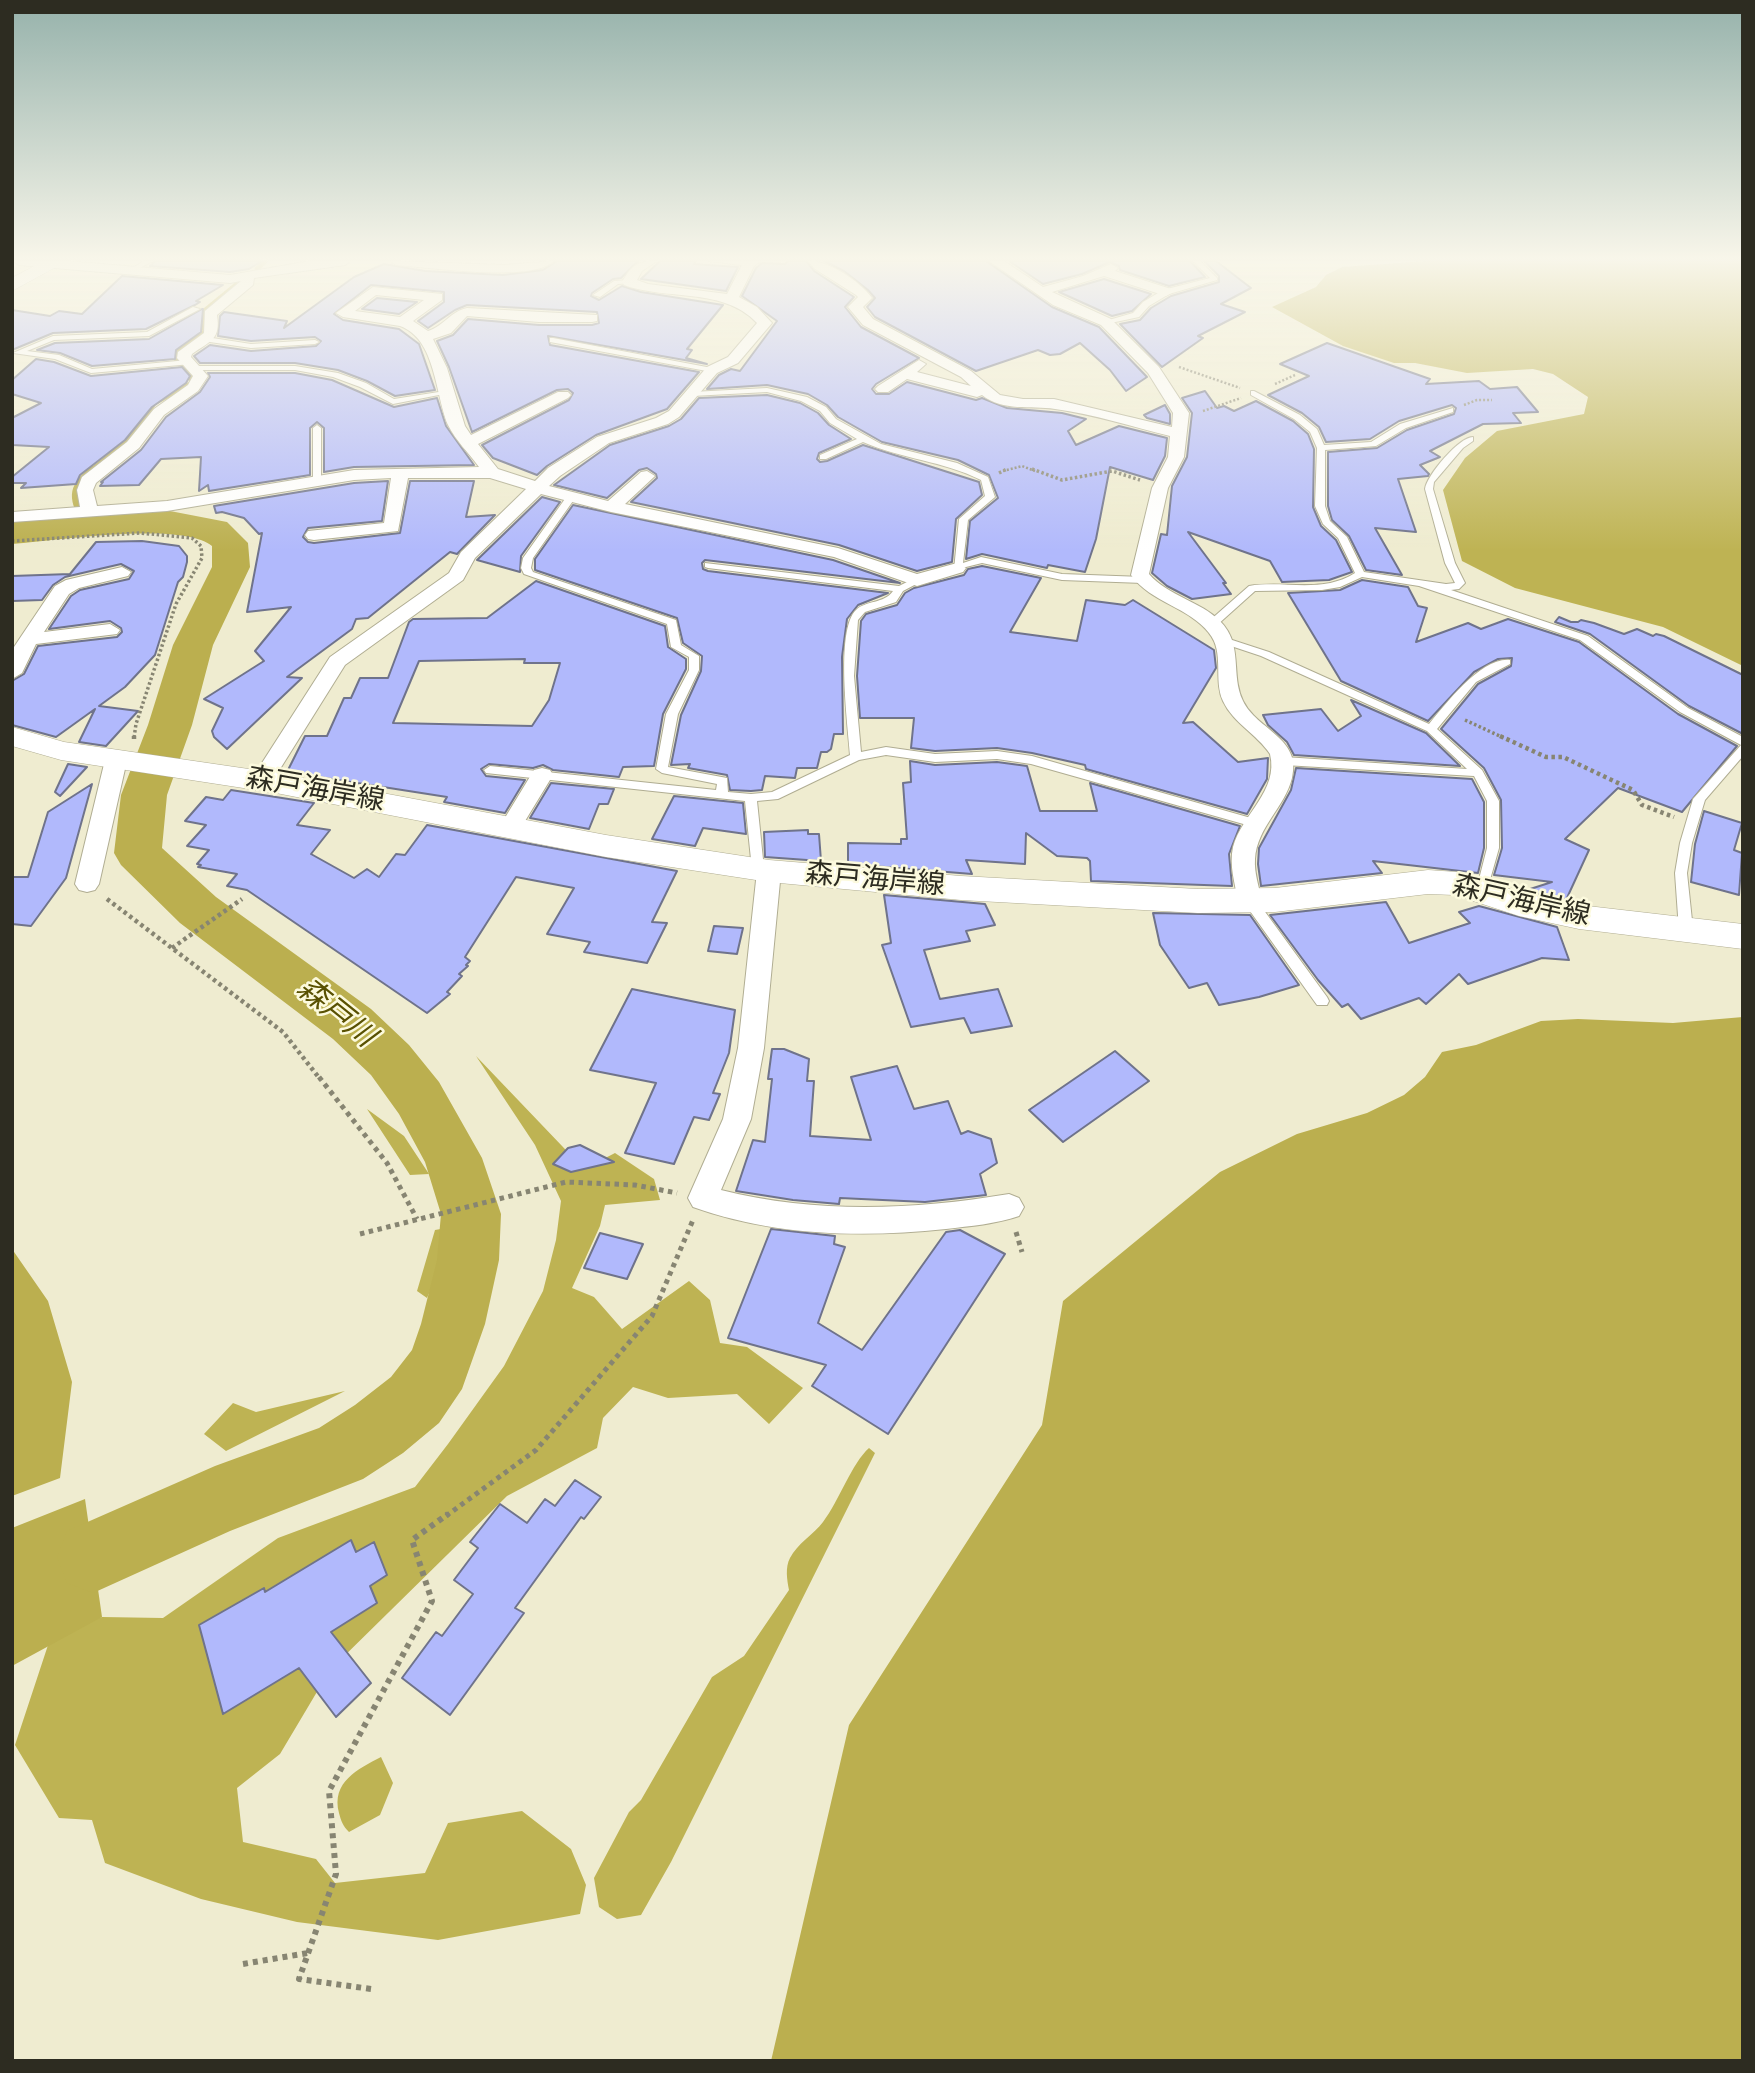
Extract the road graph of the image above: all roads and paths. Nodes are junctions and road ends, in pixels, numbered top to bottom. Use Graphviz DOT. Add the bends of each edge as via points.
graph roads {
  1 [pos="54,358"];
  2 [pos="184,358"];
  3 [pos="435,358"];
  4 [pos="647,358"];
  5 [pos="735,358"];
  6 [pos="928,358"];
  7 [pos="937,358"];
  8 [pos="1142,358"];
  9 [pos="1155,358"];
  10 [pos="190,364"];
  11 [pos="712,370"];
  12 [pos="906,374"];
  13 [pos="883,389"];
  14 [pos="445,393"];
  15 [pos="1254,393"];
  16 [pos="692,394"];
  17 [pos="563,395"];
  18 [pos="995,398"];
  19 [pos="1492,400"];
  20 [pos="1450,410"];
  21 [pos="1181,413"];
  22 [pos="317,428"];
  23 [pos="1180,434"];
  24 [pos="863,439"];
  25 [pos="1471,439"];
  26 [pos="467,443"];
  27 [pos="1321,448"];
  28 [pos="836,461"];
  29 [pos="400,473"];
  30 [pos="492,473"];
  31 [pos="647,476"];
  32 [pos="317,480"];
  33 [pos="986,481"];
  34 [pos="1161,486"];
  35 [pos="537,488"];
  36 [pos="570,498"];
  37 [pos="611,507"];
  38 [pos="87,511"];
  39 [pos="12,517"];
  40 [pos="314,535"];
  41 [pos="12,541"];
  42 [pos="708,565"];
  43 [pos="957,568"];
  44 [pos="122,572"];
  45 [pos="1360,574"];
  46 [pos="918,580"];
  47 [pos="1143,580"];
  48 [pos="1423,584"];
  49 [pos="900,589"];
  50 [pos="1213,624"];
  51 [pos="110,630"];
  52 [pos="29,639"];
  53 [pos="1226,641"];
  54 [pos="1506,662"];
  55 [pos="12,673"];
  56 [pos="1446,711"];
  57 [pos="1431,729"];
  58 [pos="12,736"];
  59 [pos="1743,742"];
  60 [pos="1743,748"];
  61 [pos="856,757"];
  62 [pos="106,758"];
  63 [pos="1283,761"];
  64 [pos="490,770"];
  65 [pos="1478,773"];
  66 [pos="542,775"];
  67 [pos="243,778"];
  68 [pos="722,794"];
  69 [pos="751,798"];
  70 [pos="1254,824"];
  71 [pos="1692,824"];
  72 [pos="511,826"];
  73 [pos="764,870"];
  74 [pos="87,884"];
  75 [pos="1482,891"];
  76 [pos="242,899"];
  77 [pos="1250,901"];
  78 [pos="1686,930"];
  79 [pos="1743,937"];
  80 [pos="173,947"];
  81 [pos="1322,1001"];
  82 [pos="703,1198"];
  83 [pos="1009,1207"];
  84 [pos="417,1219"];
  85 [pos="360,1234"];
  86 [pos="308,1954"];
  87 [pos="243,1964"];
  88 [pos="371,1989"];
  1 -- 10 [label="lane" via="91,371"];
  2 -- 10 [label="street"];
  3 -- 14 [label="street"];
  4 -- 11 [label="lane"];
  5 -- 11 [label="street"];
  6 -- 12 [label="street"];
  7 -- 18 [label="street"];
  8 -- 21 [label="street"];
  9 -- 15 [label="path"];
  10 -- 14 [label="lane" via="295,368 335,375 393,401"];
  10 -- 38 [label="street" via="201,376 199,383 168,404 133,444 88,481"];
  11 -- 16 [label="street"];
  12 -- 13 [label="street"];
  12 -- 18 [label="street"];
  14 -- 26 [label="street"];
  15 -- 21 [label="path" via="1209,410"];
  15 -- 27 [label="lane" via="1297,417 1314,431"];
  16 -- 24 [label="lane" via="767,390 804,399"];
  16 -- 35 [label="street" via="668,418 584,450"];
  17 -- 26 [label="street"];
  18 -- 23 [label="street" via="1054,404"];
  19 -- 20 [label="path"];
  20 -- 27 [label="lane" via="1403,426 1373,444"];
  21 -- 23 [label="street"];
  22 -- 32 [label="lane"];
  23 -- 34 [label="street" via="1176,457"];
  24 -- 28 [label="lane" via="819,457"];
  24 -- 33 [label="lane" via="955,463"];
  25 -- 48 [label="lane" via="1460,446 1429,489 1460,583 1456,587"];
  26 -- 30 [label="street"];
  27 -- 45 [label="lane" via="1320,506"];
  29 -- 30 [label="street"];
  29 -- 32 [label="street"];
  29 -- 40 [label="street" via="392,527"];
  30 -- 35 [label="street"];
  31 -- 37 [label="street"];
  32 -- 38 [label="street" via="167,506"];
  33 -- 34 [label="path" via="1014,464 1035,468 1055,480 1077,480 1110,470"];
  33 -- 43 [label="lane" via="990,497 964,519"];
  34 -- 47 [label="street" via="1140,575"];
  35 -- 36 [label="street"];
  35 -- 67 [label="street" via="467,556 457,576 337,661 282,750"];
  36 -- 37 [label="street"];
  36 -- 68 [label="lane" via="528,558 529,574 671,622 676,647 694,656 694,670 672,714 663,769 723,781"];
  37 -- 46 [label="street" via="807,546"];
  38 -- 39 [label="street"];
  41 -- 62 [label="path" via="140,533 192,538 201,546 202,558 176,604 136,724 134,744 107,742"];
  42 -- 49 [label="lane"];
  43 -- 46 [label="street"];
  43 -- 47 [label="lane" via="981,560 1062,577"];
  44 -- 52 [label="street" via="62,590"];
  45 -- 48 [label="lane"];
  45 -- 50 [label="lane" via="1349,583 1252,588"];
  46 -- 49 [label="lane"];
  47 -- 50 [label="street"];
  48 -- 59 [label="lane" via="1584,638 1684,710"];
  49 -- 61 [label="lane" via="892,600 860,610 853,620 849,676"];
  50 -- 53 [label="street"];
  51 -- 52 [label="street"];
  52 -- 55 [label="street"];
  53 -- 57 [label="lane"];
  53 -- 63 [label="street" via="1234,704 1279,750"];
  54 -- 56 [label="lane" via="1472,680"];
  56 -- 57 [label="lane"];
  56 -- 71 [label="path" via="1546,757 1563,757 1633,790 1642,805"];
  57 -- 65 [label="lane"];
  58 -- 62 [label="main road, 森戸海岸線"];
  60 -- 71 [label="lane" via="1699,799"];
  61 -- 69 [label="lane" via="774,796"];
  61 -- 70 [label="lane" via="886,751 935,758 997,755 1032,760"];
  62 -- 67 [label="main road, 森戸海岸線"];
  62 -- 74 [label="street"];
  63 -- 65 [label="lane"];
  63 -- 70 [label="street" via="1279,785"];
  64 -- 66 [label="lane"];
  65 -- 75 [label="lane" via="1493,801 1493,848"];
  66 -- 68 [label="lane"];
  66 -- 72 [label="street"];
  67 -- 72 [label="main road, 森戸海岸線"];
  68 -- 69 [label="lane"];
  69 -- 73 [label="lane"];
  70 -- 77 [label="street" via="1242,858"];
  71 -- 78 [label="lane" via="1681,873"];
  72 -- 73 [label="main road, 森戸海岸線"];
  73 -- 77 [label="main road, 森戸海岸線" via="961,888"];
  73 -- 82 [label="street" via="751,1048 737,1119"];
  74 -- 80 [label="path"];
  75 -- 77 [label="main road, 森戸海岸線" via="1428,882"];
  75 -- 78 [label="main road, 森戸海岸線" via="1578,917"];
  76 -- 80 [label="path"];
  77 -- 81 [label="lane"];
  78 -- 79 [label="main road, 森戸海岸線"];
  80 -- 84 [label="path" via="283,1032 387,1163"];
  82 -- 83 [label="street" via="780,1216 840,1221 955,1216"];
  82 -- 84 [label="path" via="635,1185 566,1182"];
  82 -- 86 [label="path" via="652,1316 536,1450 412,1540 432,1601 330,1791 336,1874"];
  84 -- 85 [label="path"];
  86 -- 87 [label="path"];
  86 -- 88 [label="path" via="299,1979"];
}
